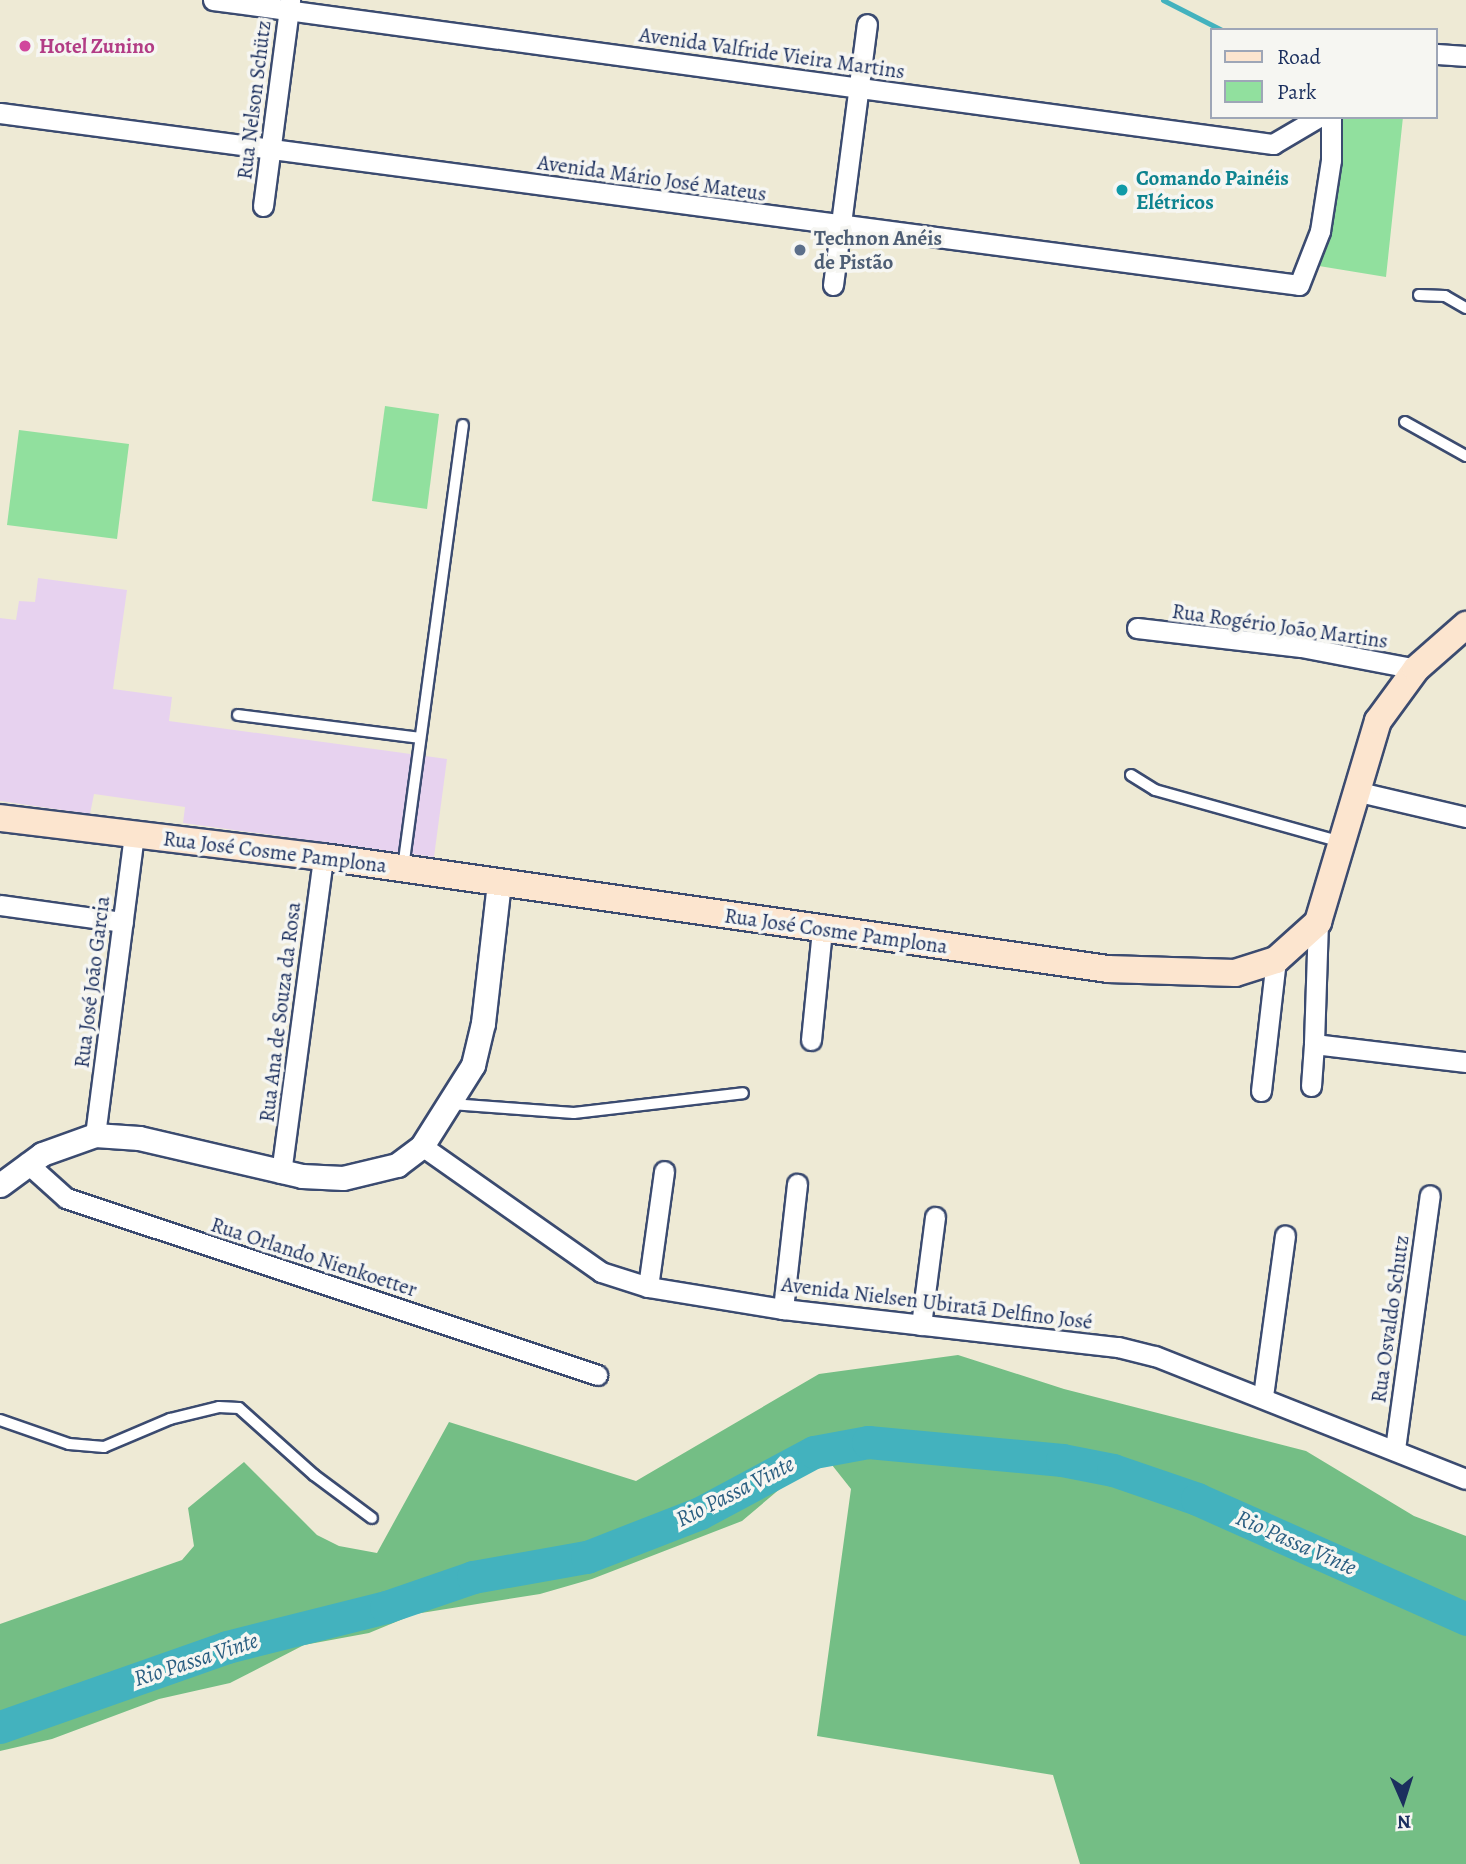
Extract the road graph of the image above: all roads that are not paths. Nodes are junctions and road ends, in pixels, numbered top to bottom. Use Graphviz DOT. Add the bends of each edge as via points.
graph roads {
  1 [pos="213,0"];
  2 [pos="289,5"];
  3 [pos="867,24"];
  4 [pos="1438,54"];
  5 [pos="1466,56"];
  6 [pos="859,88"];
  7 [pos="0,113"];
  8 [pos="1316,119"];
  9 [pos="1331,119"];
  10 [pos="270,150"];
  11 [pos="263,206"];
  12 [pos="841,225"];
  13 [pos="833,285"];
  14 [pos="1419,295"];
  15 [pos="1466,308"];
  16 [pos="1405,422"];
  17 [pos="463,425"];
  18 [pos="1466,456"];
  19 [pos="1466,625"];
  20 [pos="1137,628"];
  21 [pos="1416,669"];
  22 [pos="238,715"];
  23 [pos="420,738"];
  24 [pos="1131,775"];
  25 [pos="1355,791"];
  26 [pos="1466,817"];
  27 [pos="0,818"];
  28 [pos="134,834"];
  29 [pos="1342,842"];
  30 [pos="323,857"];
  31 [pos="402,868"];
  32 [pos="499,882"];
  33 [pos="0,905"];
  34 [pos="123,922"];
  35 [pos="1318,922"];
  36 [pos="822,930"];
  37 [pos="1276,960"];
  38 [pos="811,1040"];
  39 [pos="1314,1044"];
  40 [pos="1466,1062"];
  41 [pos="1311,1086"];
  42 [pos="1261,1091"];
  43 [pos="743,1093"];
  44 [pos="451,1104"];
  45 [pos="95,1135"];
  46 [pos="422,1146"];
  47 [pos="27,1163"];
  48 [pos="664,1171"];
  49 [pos="281,1173"];
  50 [pos="797,1184"];
  51 [pos="0,1185"];
  52 [pos="1430,1195"];
  53 [pos="935,1217"];
  54 [pos="1285,1235"];
  55 [pos="648,1287"];
  56 [pos="783,1309"];
  57 [pos="921,1325"];
  58 [pos="597,1375"];
  59 [pos="1264,1396"];
  60 [pos="0,1420"];
  61 [pos="1395,1449"];
  62 [pos="1466,1479"];
  63 [pos="372,1518"];
  1 -- 2 [label="street, Avenida Valfride Vieira Martins"];
  2 -- 6 [label="street, Avenida Valfride Vieira Martins"];
  2 -- 10 [label="street, Rua Nelson Schütz"];
  3 -- 6 [label="street"];
  4 -- 5 [label="street"];
  6 -- 8 [label="street, Avenida Valfride Vieira Martins" via="1273,144"];
  6 -- 12 [label="street"];
  7 -- 10 [label="street, Avenida Mário José Mateus"];
  9 -- 12 [label="street, Avenida Mário José Mateus" via="1331,160 1320,230 1299,285"];
  10 -- 11 [label="street, Rua Nelson Schütz"];
  10 -- 12 [label="street, Avenida Mário José Mateus"];
  12 -- 13 [label="street"];
  14 -- 15 [label="lane" via="1445,296"];
  16 -- 18 [label="lane"];
  17 -- 23 [label="lane"];
  19 -- 21 [label="main road"];
  20 -- 21 [label="street, Rua Rogério João Martins" via="1301,647"];
  21 -- 25 [label="main road" via="1378,721"];
  22 -- 23 [label="lane"];
  23 -- 31 [label="lane"];
  24 -- 29 [label="lane" via="1155,790"];
  25 -- 26 [label="street"];
  25 -- 29 [label="main road"];
  27 -- 28 [label="main road, Rua José Cosme Pamplona"];
  28 -- 30 [label="main road, Rua José Cosme Pamplona"];
  28 -- 34 [label="street, Rua José João Garcia"];
  29 -- 35 [label="main road"];
  30 -- 31 [label="main road, Rua José Cosme Pamplona"];
  30 -- 49 [label="street, Rua Ana de Souza da Rosa"];
  31 -- 32 [label="main road, Rua José Cosme Pamplona"];
  32 -- 36 [label="main road, Rua José Cosme Pamplona"];
  32 -- 44 [label="street" via="478,1045"];
  33 -- 34 [label="street"];
  34 -- 45 [label="street, Rua José João Garcia"];
  35 -- 37 [label="main road, Rua José Cosme Pamplona"];
  35 -- 39 [label="street"];
  36 -- 37 [label="main road, Rua José Cosme Pamplona" via="1143,973 1235,973"];
  36 -- 38 [label="street"];
  37 -- 42 [label="street"];
  39 -- 40 [label="street"];
  39 -- 41 [label="street"];
  43 -- 44 [label="lane" via="574,1113"];
  44 -- 46 [label="street"];
  45 -- 47 [label="street"];
  45 -- 49 [label="street" via="139,1138"];
  46 -- 49 [label="street" via="397,1165 366,1175 319,1178"];
  46 -- 55 [label="street, Avenida Nielsen Ubiratã Delfino José" via="569,1254 601,1272"];
  47 -- 51 [label="street"];
  47 -- 58 [label="street, Rua Orlando Nienkoetter" via="66,1198"];
  48 -- 55 [label="street"];
  50 -- 56 [label="street"];
  52 -- 61 [label="street, Rua Osvaldo Schutz"];
  53 -- 57 [label="street"];
  54 -- 59 [label="street"];
  55 -- 56 [label="street, Avenida Nielsen Ubiratã Delfino José"];
  56 -- 57 [label="street, Avenida Nielsen Ubiratã Delfino José"];
  57 -- 59 [label="street, Avenida Nielsen Ubiratã Delfino José" via="1118,1347 1190,1367"];
  59 -- 61 [label="street, Avenida Nielsen Ubiratã Delfino José"];
  60 -- 63 [label="lane" via="69,1444 104,1447 170,1419 219,1407 240,1408 314,1475"];
  61 -- 62 [label="street, Avenida Nielsen Ubiratã Delfino José"];
}
